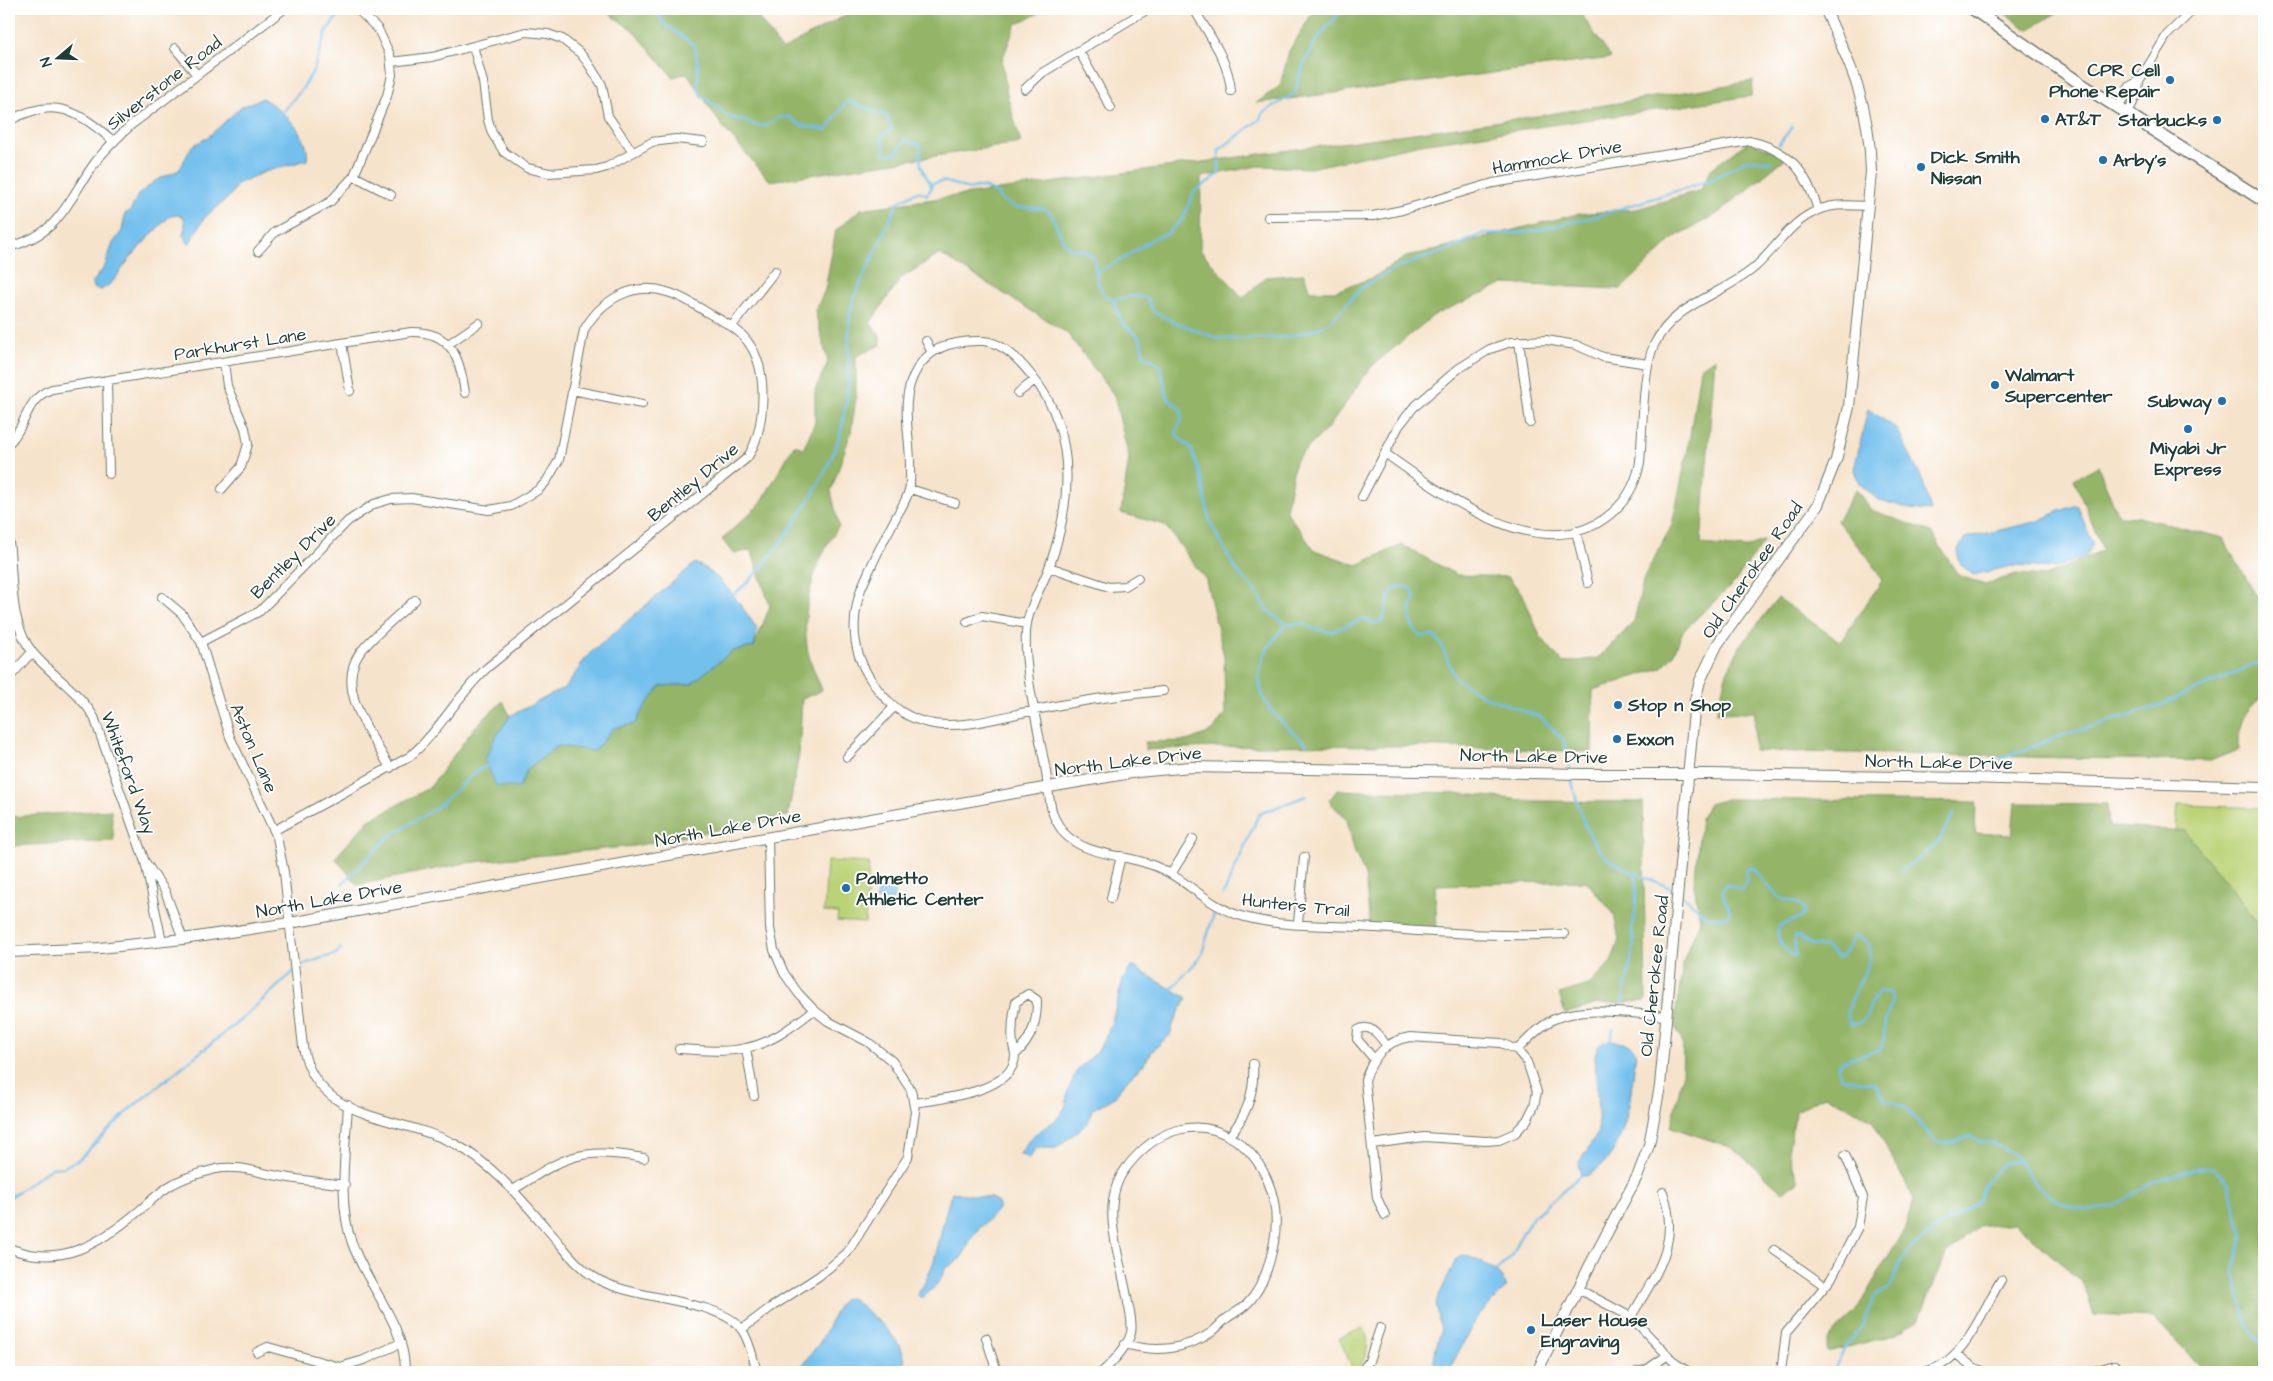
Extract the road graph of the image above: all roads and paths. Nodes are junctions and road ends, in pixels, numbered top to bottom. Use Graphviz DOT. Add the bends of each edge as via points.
graph roads {
  1 [pos="284,9"];
  2 [pos="357,9"];
  3 [pos="1148,9"];
  4 [pos="1194,9"];
  5 [pos="1825,9"];
  6 [pos="1973,9"];
  7 [pos="2194,9"];
  8 [pos="473,46"];
  9 [pos="175,48"];
  10 [pos="1079,51"];
  11 [pos="391,62"];
  12 [pos="197,75"];
  13 [pos="2139,81"];
  14 [pos="1025,89"];
  15 [pos="1231,91"];
  16 [pos="1111,108"];
  17 [pos="2118,108"];
  18 [pos="2128,114"];
  19 [pos="9,122"];
  20 [pos="113,141"];
  21 [pos="703,142"];
  22 [pos="632,151"];
  23 [pos="354,176"];
  24 [pos="392,195"];
  25 [pos="2264,202"];
  26 [pos="1868,206"];
  27 [pos="1818,210"];
  28 [pos="1268,217"];
  29 [pos="9,248"];
  30 [pos="258,251"];
  31 [pos="774,271"];
  32 [pos="479,323"];
  33 [pos="732,326"];
  34 [pos="926,340"];
  35 [pos="1519,341"];
  36 [pos="342,343"];
  37 [pos="447,344"];
  38 [pos="932,351"];
  39 [pos="224,362"];
  40 [pos="1648,364"];
  41 [pos="107,380"];
  42 [pos="1035,380"];
  43 [pos="572,390"];
  44 [pos="350,391"];
  45 [pos="1018,393"];
  46 [pos="465,394"];
  47 [pos="642,404"];
  48 [pos="1530,423"];
  49 [pos="9,443"];
  50 [pos="1386,454"];
  51 [pos="109,474"];
  52 [pos="222,489"];
  53 [pos="910,490"];
  54 [pos="1362,497"];
  55 [pos="955,503"];
  56 [pos="1576,531"];
  57 [pos="9,542"];
  58 [pos="1049,567"];
  59 [pos="1138,578"];
  60 [pos="1588,583"];
  61 [pos="162,597"];
  62 [pos="415,600"];
  63 [pos="967,622"];
  64 [pos="1027,624"];
  65 [pos="201,642"];
  66 [pos="32,652"];
  67 [pos="9,678"];
  68 [pos="1163,691"];
  69 [pos="893,708"];
  70 [pos="1035,710"];
  71 [pos="847,757"];
  72 [pos="390,768"];
  73 [pos="1687,774"];
  74 [pos="1049,787"];
  75 [pos="2264,787"];
  76 [pos="275,830"];
  77 [pos="768,837"];
  78 [pos="1193,839"];
  79 [pos="1121,856"];
  80 [pos="1304,857"];
  81 [pos="145,862"];
  82 [pos="1171,874"];
  83 [pos="1111,898"];
  84 [pos="290,923"];
  85 [pos="1298,923"];
  86 [pos="1564,934"];
  87 [pos="182,939"];
  88 [pos="162,941"];
  89 [pos="9,952"];
  90 [pos="814,1010"];
  91 [pos="1666,1016"];
  92 [pos="1387,1046"];
  93 [pos="746,1048"];
  94 [pos="679,1049"];
  95 [pos="1517,1050"];
  96 [pos="1015,1055"];
  97 [pos="1374,1059"];
  98 [pos="1253,1064"];
  99 [pos="754,1096"];
  100 [pos="914,1104"];
  101 [pos="348,1105"];
  102 [pos="1230,1135"];
  103 [pos="1372,1144"];
  104 [pos="1845,1156"];
  105 [pos="644,1158"];
  106 [pos="344,1185"];
  107 [pos="513,1190"];
  108 [pos="1663,1192"];
  109 [pos="1385,1215"];
  110 [pos="9,1248"];
  111 [pos="1774,1250"];
  112 [pos="2002,1280"];
  113 [pos="1825,1286"];
  114 [pos="1578,1289"];
  115 [pos="1631,1317"];
  116 [pos="1380,1328"];
  117 [pos="742,1329"];
  118 [pos="986,1338"];
  119 [pos="401,1343"];
  120 [pos="1126,1344"];
  121 [pos="257,1352"];
  122 [pos="1956,1354"];
  123 [pos="1668,1356"];
  124 [pos="2115,1365"];
  125 [pos="405,1372"];
  126 [pos="757,1372"];
  127 [pos="997,1372"];
  128 [pos="1102,1372"];
  129 [pos="1361,1372"];
  130 [pos="1537,1372"];
  131 [pos="1637,1372"];
  132 [pos="1689,1372"];
  133 [pos="1781,1372"];
  134 [pos="1924,1372"];
  135 [pos="1985,1372"];
  136 [pos="2090,1372"];
  1 -- 12 [label="street, Silverstone Road"];
  2 -- 11 [label="street" via="378,29 386,42"];
  3 -- 10 [label="street"];
  4 -- 15 [label="street" via="1222,58"];
  5 -- 26 [label="main road, Old Cherokee Road" via="1856,79 1865,109 1871,146"];
  6 -- 17 [label="main road"];
  7 -- 13 [label="street" via="2167,35"];
  8 -- 11 [label="street" via="432,57"];
  8 -- 22 [label="street" via="526,32 548,34 568,43 588,63 602,85 608,116"];
  8 -- 22 [label="street" via="490,126 500,146 515,161 542,172 565,173 607,167"];
  9 -- 12 [label="street"];
  10 -- 14 [label="street" via="1042,73"];
  10 -- 16 [label="street"];
  11 -- 23 [label="street" via="387,96"];
  12 -- 20 [label="street, Silverstone Road"];
  13 -- 17 [label="street" via="2130,86"];
  13 -- 18 [label="street"];
  17 -- 18 [label="main road"];
  18 -- 25 [label="main road"];
  19 -- 20 [label="street" via="48,107 63,109 92,122"];
  20 -- 29 [label="street, Silverstone Road" via="94,164 60,218 35,237"];
  21 -- 22 [label="street" via="662,139"];
  23 -- 24 [label="street"];
  23 -- 30 [label="street" via="330,202 275,232"];
  26 -- 27 [label="street" via="1840,205"];
  26 -- 73 [label="main road, Old Cherokee Road" via="1856,348 1842,443 1818,505 1789,549 1730,625 1709,661 1695,700"];
  27 -- 28 [label="street, Hammock Drive" via="1804,173 1779,151 1749,141 1514,179 1373,216"];
  27 -- 40 [label="street" via="1793,227 1744,276 1686,308 1670,321 1654,345"];
  31 -- 33 [label="street"];
  32 -- 37 [label="street"];
  33 -- 43 [label="street, Bentley Drive" via="668,292 638,289 622,294 596,312 584,330"];
  33 -- 72 [label="street, Bentley Drive" via="751,346 760,370 759,434 747,458 488,668 465,690 424,744"];
  34 -- 38 [label="street"];
  35 -- 40 [label="street" via="1561,342 1603,356"];
  35 -- 48 [label="street"];
  35 -- 50 [label="street" via="1483,353 1434,388 1412,408"];
  36 -- 37 [label="street, Parkhurst Lane" via="427,331"];
  36 -- 39 [label="street, Parkhurst Lane"];
  36 -- 44 [label="street"];
  37 -- 46 [label="street, Parkhurst Lane" via="459,363"];
  38 -- 42 [label="street, Hunters Trail" via="947,344 986,341 1010,352"];
  38 -- 53 [label="street" via="913,375 905,400 911,450"];
  39 -- 41 [label="street, Parkhurst Lane"];
  39 -- 52 [label="street" via="228,386 248,444 241,467"];
  40 -- 56 [label="street" via="1640,462 1634,483 1613,512"];
  41 -- 49 [label="street, Parkhurst Lane" via="46,391 34,400 16,437"];
  41 -- 51 [label="street"];
  42 -- 45 [label="street"];
  42 -- 58 [label="street, Hunters Trail" via="1058,421 1067,466 1064,515"];
  43 -- 47 [label="street"];
  43 -- 65 [label="street, Bentley Drive" via="559,460 546,482 530,496 510,506 489,510 412,498 374,504 348,521 260,611"];
  50 -- 54 [label="street"];
  50 -- 56 [label="street" via="1441,493 1488,518 1546,533"];
  53 -- 55 [label="street"];
  53 -- 69 [label="street" via="860,589 854,617 862,665"];
  56 -- 60 [label="street"];
  57 -- 66 [label="street, Whiteford Way" via="15,611"];
  58 -- 59 [label="street" via="1109,587 1125,586"];
  58 -- 64 [label="street, Hunters Trail"];
  61 -- 65 [label="street, Aston Lane" via="182,614"];
  62 -- 72 [label="street" via="360,652 351,675 355,702"];
  63 -- 64 [label="street" via="982,616"];
  64 -- 70 [label="street, Hunters Trail" via="1028,665"];
  65 -- 76 [label="street, Aston Lane" via="230,737"];
  66 -- 67 [label="street"];
  66 -- 81 [label="street, Whiteford Way" via="80,696 94,717"];
  68 -- 70 [label="street" via="1105,697"];
  69 -- 70 [label="street" via="930,723 957,726"];
  69 -- 71 [label="street"];
  70 -- 74 [label="street, Hunters Trail"];
  72 -- 76 [label="street, Bentley Drive"];
  73 -- 74 [label="main road, North Lake Drive" via="1191,766"];
  73 -- 75 [label="main road, North Lake Drive"];
  73 -- 91 [label="main road, Old Cherokee Road"];
  74 -- 77 [label="main road, North Lake Drive"];
  74 -- 79 [label="street, Hunters Trail" via="1054,815 1064,834 1082,846"];
  76 -- 84 [label="street, Aston Lane"];
  77 -- 84 [label="main road, North Lake Drive"];
  77 -- 90 [label="street" via="770,928 774,950 790,982"];
  78 -- 82 [label="street"];
  79 -- 82 [label="street, Hunters Trail"];
  79 -- 83 [label="street"];
  80 -- 85 [label="street"];
  81 -- 87 [label="street, Whiteford Way" via="165,892"];
  81 -- 88 [label="street, Whiteford Way"];
  82 -- 85 [label="street, Hunters Trail" via="1227,911 1250,918"];
  84 -- 87 [label="main road, North Lake Drive"];
  84 -- 101 [label="street, Aston Lane" via="306,1063 318,1085 331,1097"];
  85 -- 86 [label="street, Hunters Trail" via="1521,936"];
  87 -- 88 [label="main road, North Lake Drive"];
  88 -- 89 [label="main road, North Lake Drive" via="100,948"];
  90 -- 93 [label="street" via="786,1031"];
  90 -- 100 [label="street" via="835,1026 868,1042 892,1061 911,1090"];
  91 -- 95 [label="street" via="1594,1012 1565,1014 1545,1025"];
  91 -- 114 [label="main road, Old Cherokee Road" via="1657,1107 1649,1144 1638,1175"];
  92 -- 95 [label="street" via="1397,1039 1410,1037 1501,1043"];
  92 -- 97 [label="street"];
  92 -- 97 [label="street" via="1371,1028 1358,1030 1357,1039"];
  93 -- 94 [label="street"];
  93 -- 99 [label="street"];
  95 -- 103 [label="street" via="1527,1062 1536,1092 1527,1120 1515,1132 1499,1140 1424,1137"];
  96 -- 96 [label="street" via="1012,1022 1016,1002 1028,994 1037,1000 1034,1028 1028,1043"];
  96 -- 100 [label="street" via="1006,1074 989,1086"];
  97 -- 103 [label="street" via="1365,1080"];
  98 -- 102 [label="street" via="1249,1104"];
  100 -- 117 [label="street" via="908,1157 847,1253"];
  101 -- 106 [label="street"];
  101 -- 107 [label="street, Aston Lane" via="369,1116 433,1133 450,1141 484,1164"];
  102 -- 120 [label="street" via="1202,1127 1170,1131 1142,1149 1120,1176 1111,1211 1131,1322"];
  102 -- 120 [label="street" via="1253,1159 1270,1191 1275,1236 1267,1271 1246,1305 1203,1337 1157,1351"];
  103 -- 109 [label="street" via="1377,1198"];
  104 -- 113 [label="street" via="1861,1188 1864,1205 1858,1227"];
  105 -- 107 [label="street" via="611,1152 581,1154 549,1167"];
  106 -- 110 [label="street" via="286,1178 242,1168 219,1168 172,1184 121,1226 85,1248 63,1254 31,1255"];
  106 -- 119 [label="street" via="351,1242"];
  107 -- 117 [label="street, Aston Lane" via="578,1265 595,1278 614,1287 723,1314"];
  108 -- 115 [label="street" via="1670,1216 1669,1242"];
  111 -- 113 [label="street"];
  112 -- 122 [label="street"];
  113 -- 133 [label="street" via="1786,1333"];
  114 -- 115 [label="street"];
  114 -- 130 [label="main road, Old Cherokee Road"];
  115 -- 123 [label="street"];
  116 -- 129 [label="street" via="1369,1361"];
  117 -- 126 [label="street"];
  118 -- 127 [label="street"];
  119 -- 121 [label="street" via="340,1367 268,1347"];
  119 -- 125 [label="street"];
  120 -- 128 [label="street"];
  122 -- 134 [label="street" via="1938,1367"];
  122 -- 135 [label="street" via="1972,1367"];
  123 -- 131 [label="street"];
  123 -- 132 [label="street"];
  124 -- 136 [label="street"];
}
